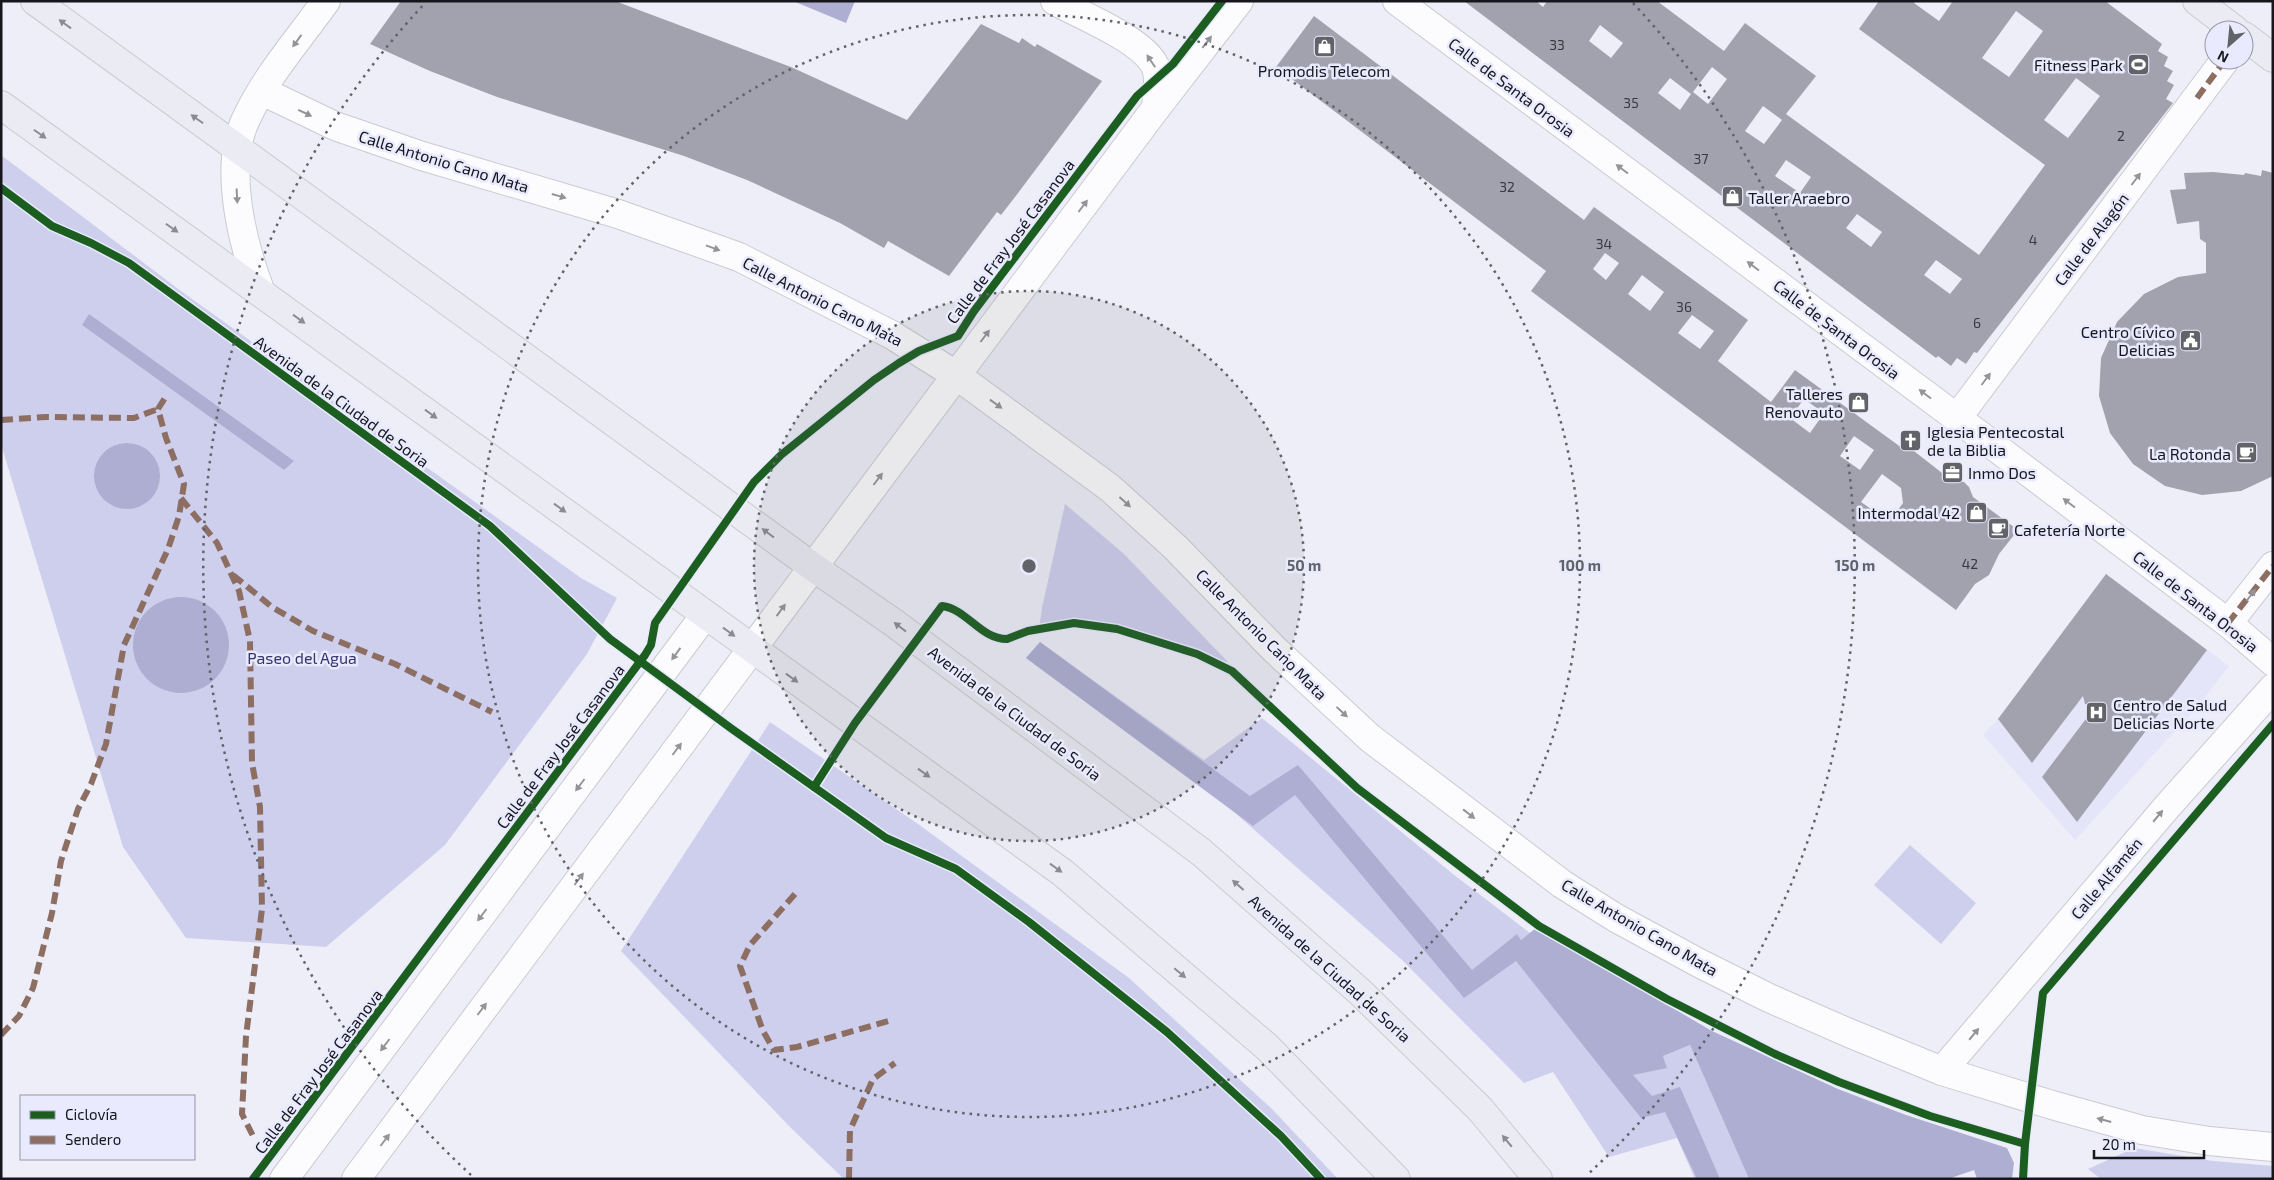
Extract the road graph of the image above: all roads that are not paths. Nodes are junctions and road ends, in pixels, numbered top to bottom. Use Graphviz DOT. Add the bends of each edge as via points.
graph roads {
  1 [pos="35,1"];
  2 [pos="326,1"];
  3 [pos="1055,1"];
  4 [pos="1239,1"];
  5 [pos="1397,1"];
  6 [pos="2197,1"];
  7 [pos="2222,20"];
  8 [pos="2254,44"];
  9 [pos="2273,58"];
  10 [pos="2218,70"];
  11 [pos="262,91"];
  12 [pos="1,104"];
  13 [pos="1156,108"];
  14 [pos="237,147"];
  15 [pos="260,290"];
  16 [pos="956,375"];
  17 [pos="1957,418"];
  18 [pos="2273,566"];
  19 [pos="813,567"];
  20 [pos="705,615"];
  21 [pos="2228,623"];
  22 [pos="753,649"];
  23 [pos="2273,662"];
  24 [pos="2273,688"];
  25 [pos="1942,1071"];
  26 [pos="2273,1147"];
  27 [pos="284,1179"];
  28 [pos="356,1179"];
  29 [pos="1396,1179"];
  30 [pos="1538,1179"];
  14 -- 1 [label="main road, Avenida de la Ciudad de Soria, one-way"];
  2 -- 11 [label="street, one-way"];
  13 -- 3 [label="street, one-way" via="1158,76 1149,56 1121,36"];
  13 -- 4 [label="street, one-way"];
  17 -- 5 [label="street, Calle de Santa Orosia, one-way"];
  6 -- 7 [label="main road"];
  8 -- 9 [label="main road"];
  17 -- 10 [label="street, Calle de Alagón, one-way"];
  11 -- 14 [label="street" via="246,120"];
  11 -- 16 [label="street, Calle Antonio Cano Mata, one-way" via="334,126 422,156 618,214 739,257 857,316"];
  12 -- 15 [label="main road, one-way"];
  16 -- 13 [label="street, one-way"];
  14 -- 15 [label="street, one-way" via="238,211 247,254"];
  19 -- 14 [label="main road, Avenida de la Ciudad de Soria, one-way"];
  15 -- 20 [label="main road, one-way"];
  19 -- 16 [label="street, one-way"];
  16 -- 25 [label="street, Calle Antonio Cano Mata, one-way" via="1110,488 1175,547 1274,649 1370,738 1562,884 1616,918 1769,998"];
  21 -- 17 [label="street, Calle de Santa Orosia, one-way"];
  21 -- 18 [label="street, one-way"];
  22 -- 19 [label="street, one-way"];
  30 -- 19 [label="main road, Avenida de la Ciudad de Soria, one-way" via="1480,1109 1367,998 1201,852 894,623"];
  20 -- 22 [label="main road, one-way"];
  20 -- 27 [label="street, one-way"];
  21 -- 23 [label="street, Calle de Santa Orosia"];
  28 -- 22 [label="street, one-way"];
  22 -- 29 [label="main road, one-way" via="1063,873 1267,1047"];
  25 -- 24 [label="street, Calle Alfamén, one-way"];
  26 -- 25 [label="street, Calle Antonio Cano Mata, one-way" via="2142,1130"];
}
